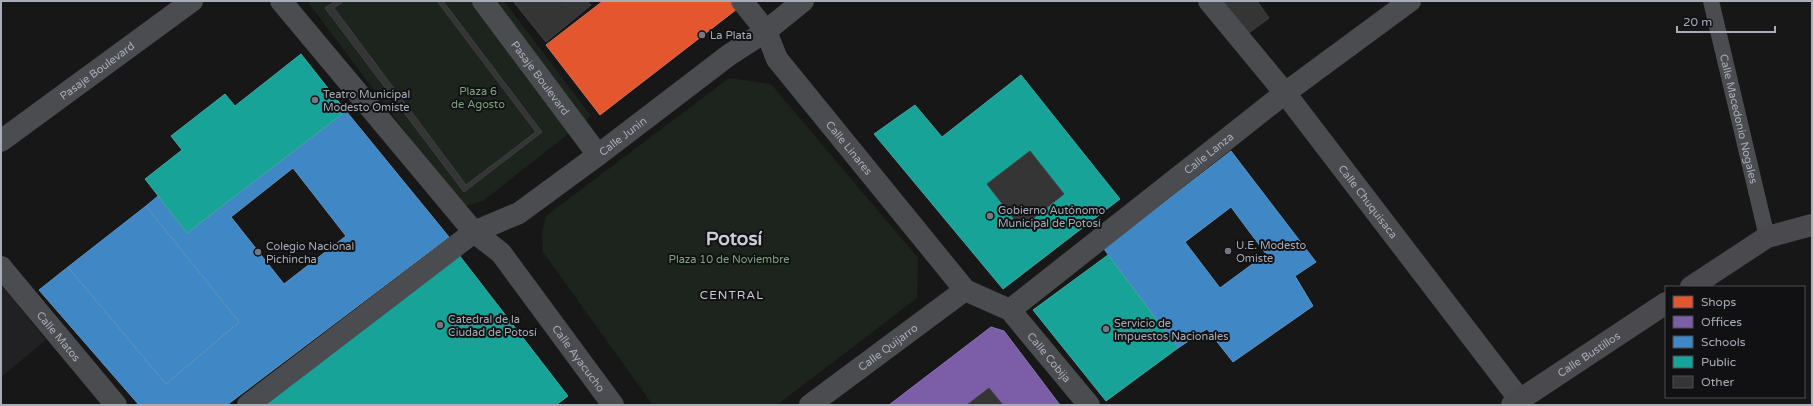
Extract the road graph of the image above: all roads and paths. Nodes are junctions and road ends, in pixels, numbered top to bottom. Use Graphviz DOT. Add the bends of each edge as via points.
graph roads {
  1 [pos="192,1"];
  2 [pos="483,1"];
  3 [pos="742,1"];
  4 [pos="803,1"];
  5 [pos="1209,1"];
  6 [pos="1410,1"];
  7 [pos="1711,1"];
  8 [pos="282,2"];
  9 [pos="766,31"];
  10 [pos="1285,93"];
  11 [pos="1,140"];
  12 [pos="598,155"];
  13 [pos="1812,225"];
  14 [pos="474,232"];
  15 [pos="1767,236"];
  16 [pos="1,267"];
  17 [pos="1692,286"];
  18 [pos="965,290"];
  19 [pos="1665,305"];
  20 [pos="1010,310"];
  21 [pos="1518,403"];
  22 [pos="116,405"];
  23 [pos="248,405"];
  24 [pos="613,405"];
  25 [pos="810,405"];
  26 [pos="1089,405"];
  1 -- 11 [label="street, Pasaje Boulevard"];
  2 -- 12 [label="street, Pasaje Boulevard"];
  3 -- 9 [label="street, Calle Linares"];
  4 -- 9 [label="street, Calle Junin"];
  5 -- 10 [label="street, Calle Chuquisaca"];
  6 -- 10 [label="street, Calle Lanza"];
  7 -- 15 [label="lane, Calle Macedonio Nogales"];
  8 -- 14 [label="street, Calle Ayacucho"];
  9 -- 12 [label="street, Calle Junin" via="729,55"];
  9 -- 18 [label="street, Calle Linares" via="777,59"];
  10 -- 20 [label="street, Calle Lanza"];
  10 -- 21 [label="street, Calle Chuquisaca"];
  12 -- 14 [label="street, Calle Junin" via="519,213"];
  13 -- 15 [label="main road"];
  14 -- 23 [label="street, Calle Junin"];
  14 -- 24 [label="street, Calle Ayacucho" via="501,253"];
  15 -- 17 [label="main road"];
  16 -- 22 [label="street, Calle Matos"];
  18 -- 20 [label="street"];
  18 -- 25 [label="street, Calle Quijarro"];
  19 -- 21 [label="main road, Calle Bustillos"];
  20 -- 26 [label="street, Calle Cobija"];
}
